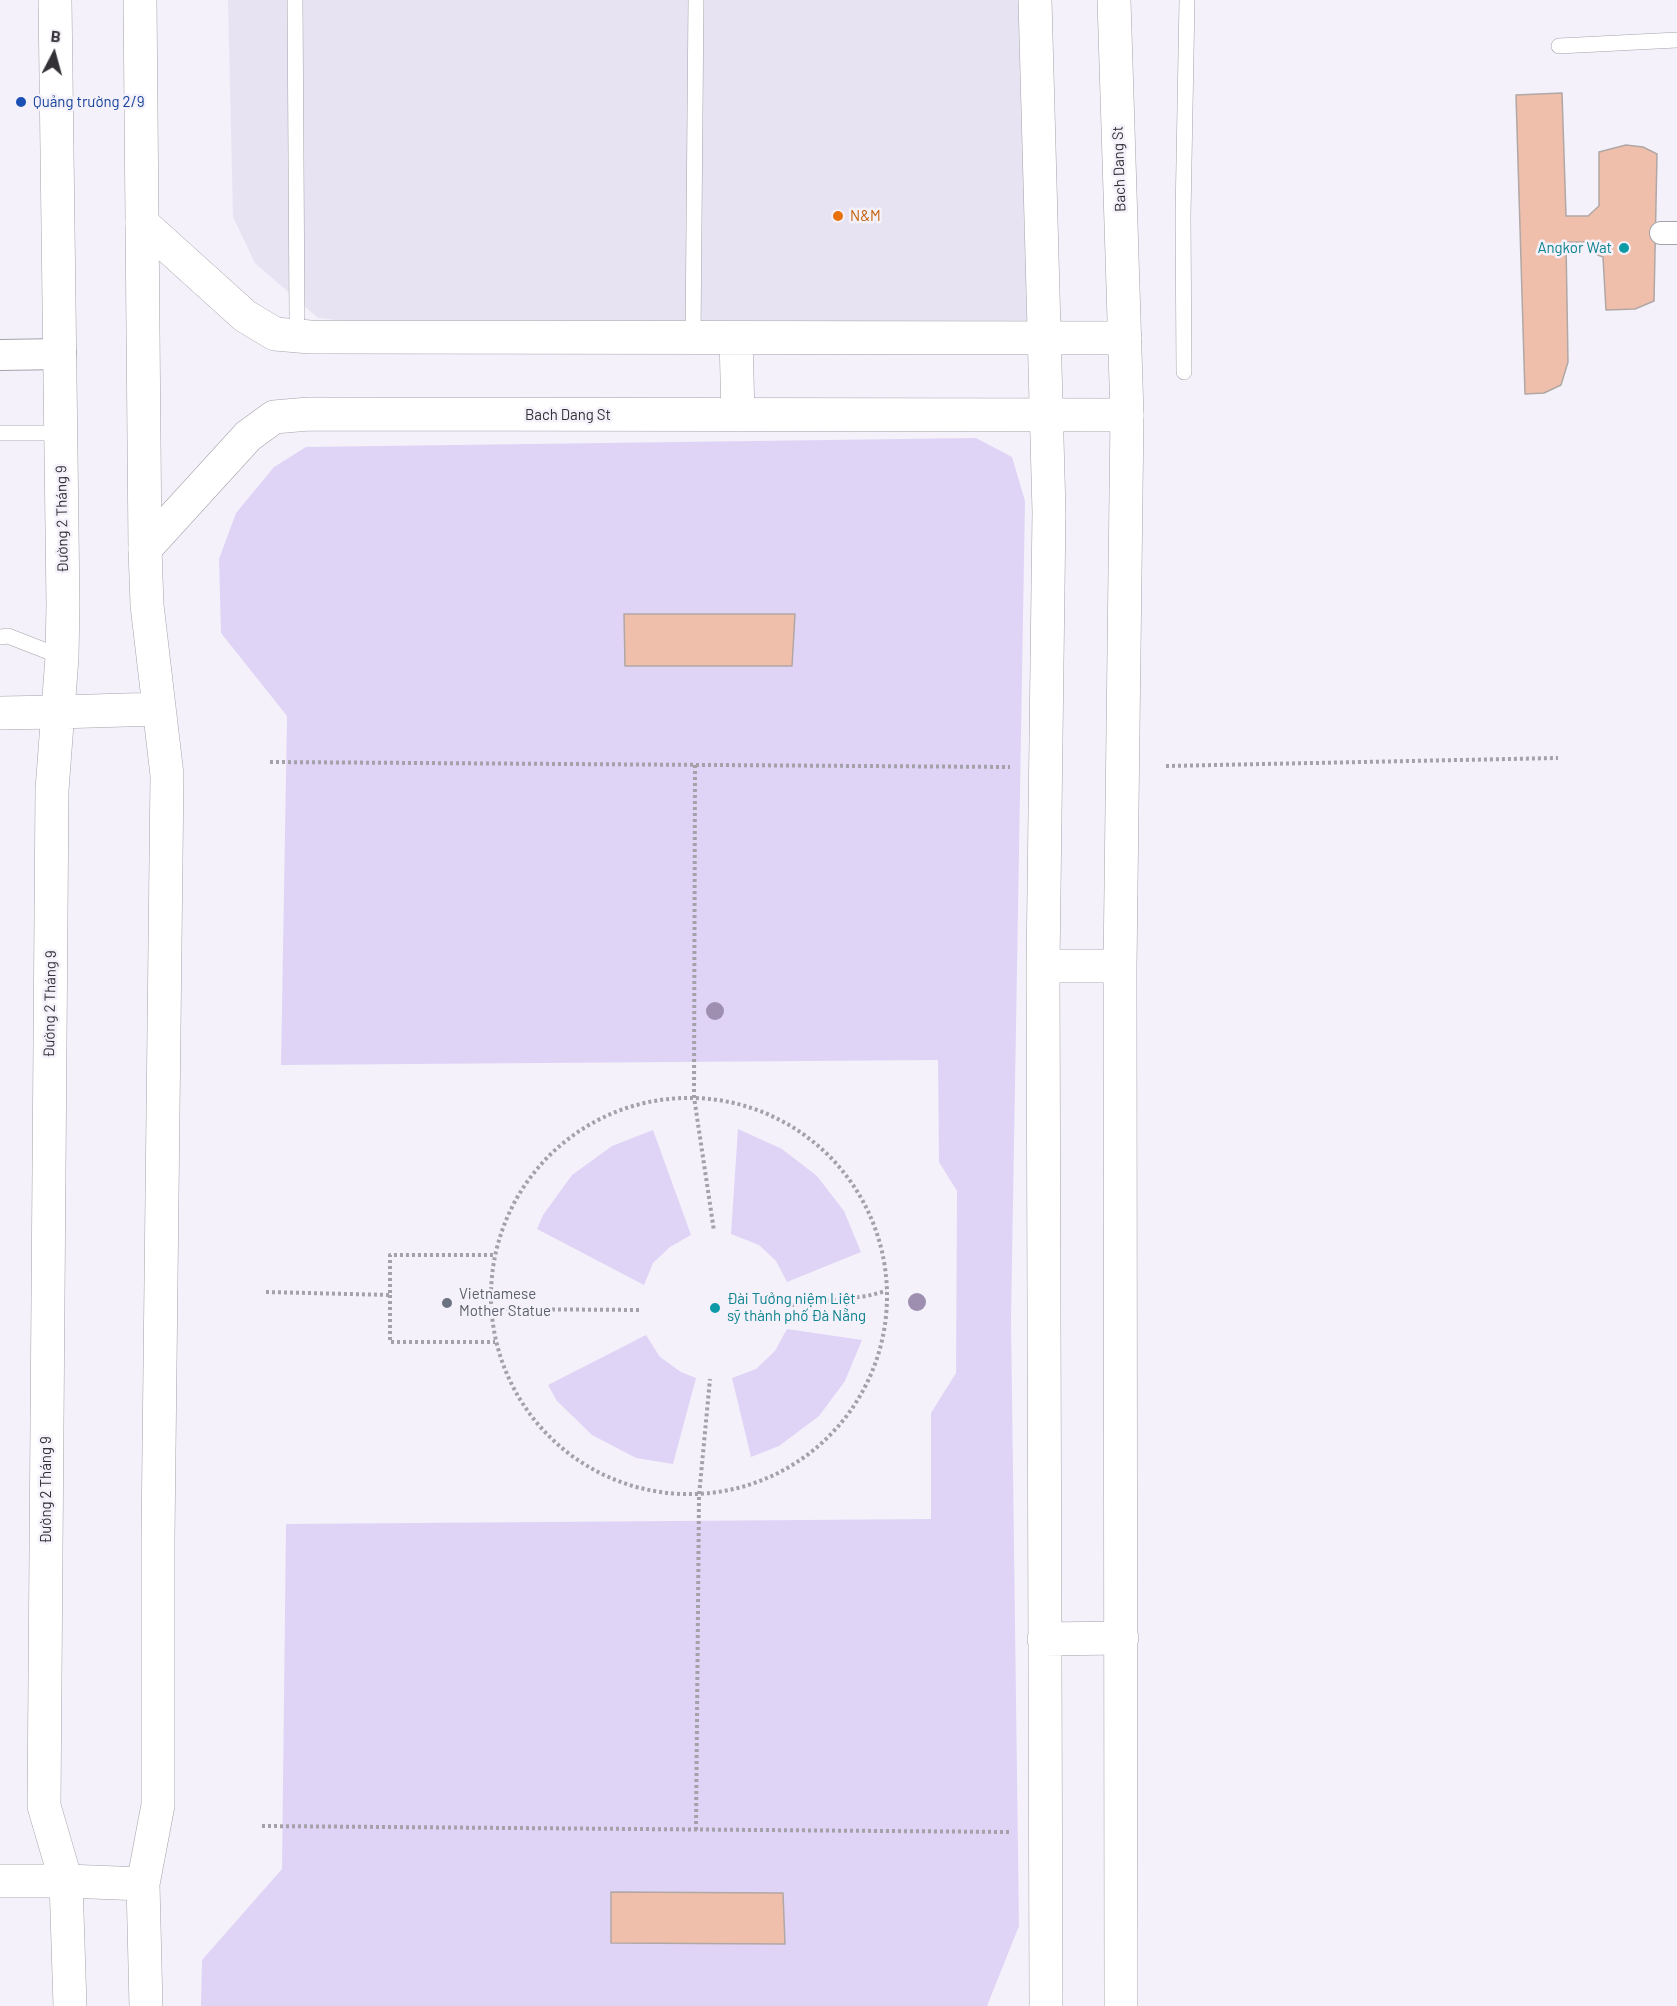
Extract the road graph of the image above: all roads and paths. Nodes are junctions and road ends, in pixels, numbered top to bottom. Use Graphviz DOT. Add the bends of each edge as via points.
graph roads {
  1 [pos="55,0"];
  2 [pos="140,0"];
  3 [pos="295,0"];
  4 [pos="696,0"];
  5 [pos="1035,0"];
  6 [pos="1114,0"];
  7 [pos="1187,0"];
  8 [pos="1677,40"];
  9 [pos="1559,46"];
  10 [pos="142,223"];
  11 [pos="297,317"];
  12 [pos="693,338"];
  13 [pos="736,338"];
  14 [pos="1046,338"];
  15 [pos="1125,338"];
  16 [pos="61,354"];
  17 [pos="0,355"];
  18 [pos="1184,372"];
  19 [pos="738,415"];
  20 [pos="1047,415"];
  21 [pos="1127,415"];
  22 [pos="0,433"];
  23 [pos="60,434"];
  24 [pos="145,549"];
  25 [pos="0,636"];
  26 [pos="62,657"];
  27 [pos="159,709"];
  28 [pos="58,712"];
  29 [pos="0,713"];
  30 [pos="1558,758"];
  31 [pos="270,762"];
  32 [pos="695,765"];
  33 [pos="1011,766"];
  34 [pos="1166,766"];
  35 [pos="1042,966"];
  36 [pos="1120,966"];
  37 [pos="694,1097"];
  38 [pos="714,1231"];
  39 [pos="496,1255"];
  40 [pos="886,1291"];
  41 [pos="266,1292"];
  42 [pos="390,1295"];
  43 [pos="790,1305"];
  44 [pos="492,1309"];
  45 [pos="640,1310"];
  46 [pos="495,1342"];
  47 [pos="710,1378"];
  48 [pos="699,1496"];
  49 [pos="1122,1638"];
  50 [pos="1044,1639"];
  51 [pos="262,1826"];
  52 [pos="696,1830"];
  53 [pos="1019,1833"];
  54 [pos="0,1881"];
  55 [pos="66,1881"];
  56 [pos="143,1884"];
  57 [pos="70,2006"];
  58 [pos="146,2006"];
  59 [pos="1046,2006"];
  60 [pos="1121,2006"];
  1 -- 16 [label="main road, Đường 2 Tháng 9"];
  2 -- 10 [label="main road"];
  3 -- 11 [label="lane"];
  4 -- 12 [label="lane"];
  5 -- 14 [label="main road"];
  6 -- 15 [label="main road, Bach Dang St"];
  7 -- 18 [label="lane"];
  8 -- 9 [label="lane"];
  10 -- 12 [label="main road" via="245,316 275,334"];
  10 -- 24 [label="main road"];
  12 -- 13 [label="main road"];
  13 -- 14 [label="main road"];
  13 -- 19 [label="main road"];
  14 -- 15 [label="main road"];
  14 -- 20 [label="main road"];
  15 -- 21 [label="main road, Bach Dang St"];
  16 -- 17 [label="street"];
  16 -- 23 [label="main road, Đường 2 Tháng 9"];
  19 -- 20 [label="main road, Bach Dang St"];
  19 -- 24 [label="main road, Bach Dang St" via="274,417 248,436"];
  20 -- 21 [label="main road, Bach Dang St"];
  20 -- 35 [label="main road"];
  21 -- 36 [label="main road"];
  22 -- 23 [label="lane"];
  23 -- 26 [label="main road, Đường 2 Tháng 9"];
  24 -- 27 [label="main road"];
  25 -- 26 [label="lane"];
  26 -- 28 [label="main road, Đường 2 Tháng 9"];
  27 -- 28 [label="main road"];
  27 -- 56 [label="main road" via="167,775 158,1805"];
  28 -- 29 [label="main road"];
  28 -- 55 [label="main road, Đường 2 Tháng 9" via="52,801 44,1806"];
  30 -- 34 [label="path"];
  31 -- 32 [label="path"];
  32 -- 33 [label="path"];
  32 -- 37 [label="path"];
  35 -- 36 [label="main road"];
  35 -- 50 [label="main road"];
  36 -- 49 [label="main road"];
  37 -- 38 [label="path"];
  37 -- 39 [label="path" via="633,1105 578,1130 533,1171 503,1223"];
  37 -- 40 [label="path" via="757,1109 812,1140 855,1187 882,1244"];
  39 -- 42 [label="path" via="390,1255"];
  39 -- 44 [label="path" via="489,1282"];
  40 -- 43 [label="path"];
  40 -- 48 [label="path" via="888,1308 874,1370 842,1424 793,1465 734,1489"];
  41 -- 42 [label="path"];
  42 -- 46 [label="path" via="390,1342"];
  44 -- 45 [label="path"];
  44 -- 46 [label="path"];
  46 -- 48 [label="path" via="518,1398 557,1445 608,1478 670,1494"];
  47 -- 48 [label="path"];
  48 -- 52 [label="path"];
  49 -- 50 [label="main road"];
  49 -- 60 [label="main road"];
  50 -- 59 [label="main road"];
  51 -- 52 [label="path"];
  52 -- 53 [label="path"];
  54 -- 55 [label="main road"];
  55 -- 56 [label="main road"];
  55 -- 57 [label="main road, Đường 2 Tháng 9"];
  56 -- 58 [label="main road"];
}
